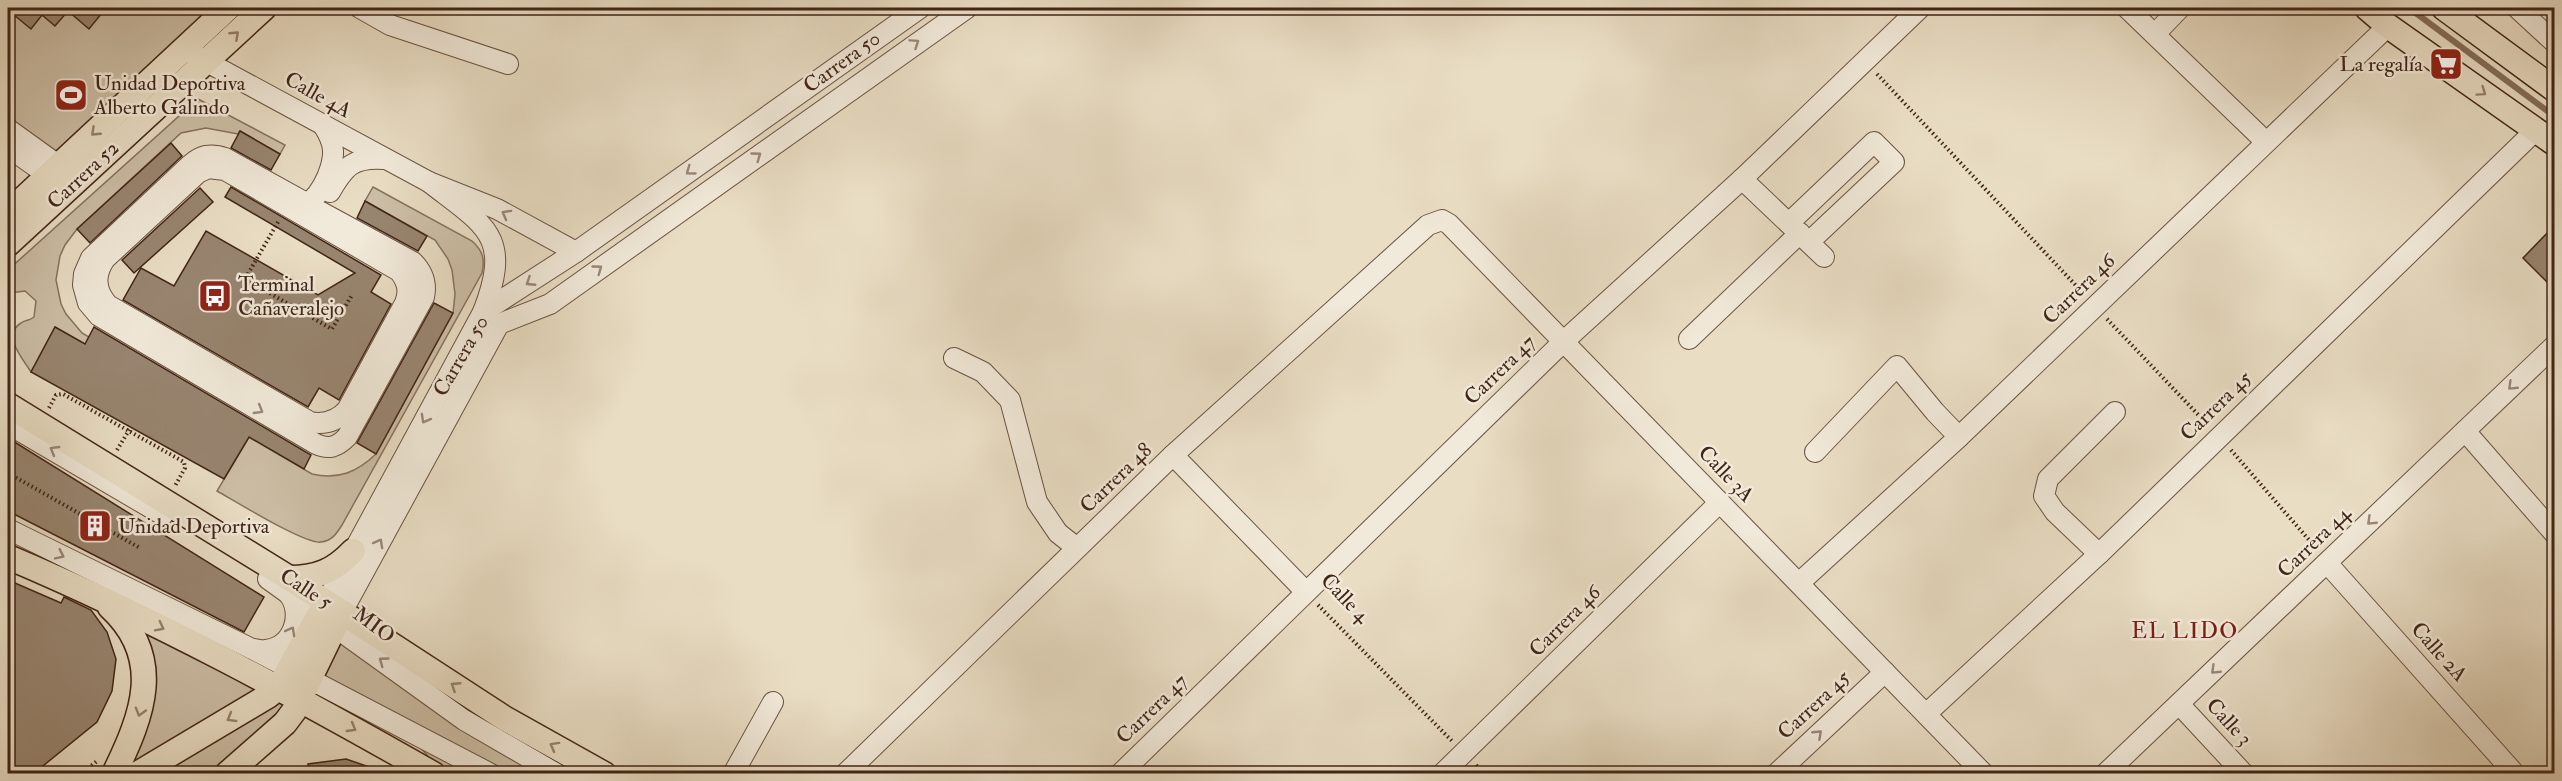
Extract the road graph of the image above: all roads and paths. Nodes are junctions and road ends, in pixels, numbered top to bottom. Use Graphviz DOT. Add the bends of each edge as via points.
graph roads {
  1 [pos="228,8"];
  2 [pos="264,8"];
  3 [pos="360,8"];
  4 [pos="920,8"];
  5 [pos="967,8"];
  6 [pos="1920,8"];
  7 [pos="2127,8"];
  8 [pos="2180,8"];
  9 [pos="2367,8"];
  10 [pos="2444,8"];
  11 [pos="2517,8"];
  12 [pos="2388,26"];
  13 [pos="2155,34"];
  14 [pos="2554,42"];
  15 [pos="184,50"];
  16 [pos="205,62"];
  17 [pos="508,64"];
  18 [pos="2554,89"];
  19 [pos="323,125"];
  20 [pos="8,129"];
  21 [pos="2545,137"];
  22 [pos="2266,142"];
  23 [pos="8,147"];
  24 [pos="384,159"];
  25 [pos="61,174"];
  26 [pos="1742,179"];
  27 [pos="429,182"];
  28 [pos="287,206"];
  29 [pos="8,213"];
  30 [pos="318,215"];
  31 [pos="1428,225"];
  32 [pos="1800,232"];
  33 [pos="8,244"];
  34 [pos="576,252"];
  35 [pos="1824,257"];
  36 [pos="352,295"];
  37 [pos="483,312"];
  38 [pos="1689,339"];
  39 [pos="1563,342"];
  40 [pos="2554,346"];
  41 [pos="954,358"];
  42 [pos="8,405"];
  43 [pos="2115,412"];
  44 [pos="8,424"];
  45 [pos="39,424"];
  46 [pos="130,429"];
  47 [pos="2465,431"];
  48 [pos="1959,437"];
  49 [pos="125,438"];
  50 [pos="1815,452"];
  51 [pos="1173,455"];
  52 [pos="8,473"];
  53 [pos="166,502"];
  54 [pos="1720,502"];
  55 [pos="8,529"];
  56 [pos="2554,533"];
  57 [pos="1077,548"];
  58 [pos="140,549"];
  59 [pos="353,551"];
  60 [pos="2099,554"];
  61 [pos="8,557"];
  62 [pos="2327,562"];
  63 [pos="286,583"];
  64 [pos="1798,583"];
  65 [pos="89,591"];
  66 [pos="1306,592"];
  67 [pos="330,614"];
  68 [pos="252,649"];
  69 [pos="1885,672"];
  70 [pos="295,684"];
  71 [pos="773,702"];
  72 [pos="2179,704"];
  73 [pos="1926,714"];
  74 [pos="1464,754"];
  75 [pos="114,774"];
  76 [pos="137,774"];
  77 [pos="228,774"];
  78 [pos="433,774"];
  79 [pos="491,774"];
  80 [pos="557,774"];
  81 [pos="604,774"];
  82 [pos="733,774"];
  83 [pos="845,774"];
  84 [pos="1120,774"];
  85 [pos="1442,774"];
  86 [pos="1484,774"];
  87 [pos="1776,774"];
  88 [pos="1984,774"];
  89 [pos="2105,774"];
  90 [pos="2244,774"];
  91 [pos="2516,774"];
  1 -- 15 [label="main road, Carrera 52"];
  16 -- 2 [label="main road, Carrera 52, one-way"];
  3 -- 17 [label="street" via="390,25"];
  4 -- 34 [label="street, Carrera 50, one-way"];
  67 -- 5 [label="street, Carrera 50, one-way" via="499,324 550,304"];
  6 -- 26 [label="street, Carrera 47"];
  7 -- 13 [label="street"];
  8 -- 13 [label="street"];
  9 -- 12 [label="main road"];
  10 -- 18 [label="main road"];
  11 -- 14 [label="street"];
  12 -- 21 [label="main road, one-way"];
  12 -- 22 [label="street, Carrera 46"];
  13 -- 22 [label="street"];
  15 -- 16 [label="street, Calle 4A"];
  15 -- 25 [label="main road, Carrera 52, one-way"];
  16 -- 19 [label="street, Calle 4A"];
  16 -- 25 [label="main road, Carrera 52"];
  19 -- 24 [label="street, Calle 4A"];
  19 -- 30 [label="street" via="332,141 333,159"];
  20 -- 25 [label="street"];
  21 -- 60 [label="street, Carrera 45"];
  22 -- 48 [label="street, Carrera 46"];
  23 -- 25 [label="street"];
  24 -- 27 [label="street, Calle 4A"];
  24 -- 30 [label="street" via="365,158 348,166"];
  25 -- 29 [label="main road, Carrera 52"];
  25 -- 33 [label="main road, Carrera 52"];
  26 -- 32 [label="street"];
  26 -- 39 [label="street, Carrera 47"];
  34 -- 27 [label="street, Calle 4A, one-way" via="496,209"];
  27 -- 37 [label="street, Calle 4A" via="482,224 492,239 495,274"];
  28 -- 30 [label="street"];
  28 -- 30 [label="street"];
  28 -- 30 [label="street" via="225,170 202,170 105,259 97,275 98,291 108,305 302,418 326,423 347,410 402,310 408,290 399,271"];
  28 -- 36 [label="path" via="245,279 332,329"];
  30 -- 30 [label="street, one-way" via="225,158 202,156 97,251 84,274 88,303 99,315 316,444 338,446 347,437 424,297 425,284 412,262"];
  31 -- 39 [label="street, Calle 3A" via="1442,220 1449,224"];
  31 -- 51 [label="street, Carrera 48"];
  32 -- 32 [label="street" via="1894,162 1874,142"];
  32 -- 35 [label="street"];
  32 -- 38 [label="street"];
  34 -- 37 [label="street, Carrera 50, one-way"];
  37 -- 59 [label="street, Carrera 50, one-way"];
  39 -- 54 [label="street, Calle 3A"];
  39 -- 66 [label="street, Carrera 47"];
  40 -- 47 [label="street, Carrera 44, one-way"];
  41 -- 57 [label="street" via="983,372 1010,400 1038,502 1058,533"];
  42 -- 45 [label="main road, Calle 5"];
  43 -- 60 [label="street" via="2048,478 2044,496 2055,512"];
  63 -- 44 [label="street, one-way"];
  45 -- 46 [label="path" via="61,393"];
  45 -- 53 [label="main road, Calle 5"];
  46 -- 49 [label="path"];
  46 -- 53 [label="path" via="185,464"];
  47 -- 56 [label="street"];
  47 -- 62 [label="street, Carrera 44, one-way"];
  48 -- 50 [label="street" via="1897,366"];
  48 -- 64 [label="street, Carrera 46"];
  51 -- 57 [label="street, Carrera 48"];
  51 -- 66 [label="street, Calle 4"];
  52 -- 58 [label="path"];
  53 -- 63 [label="main road, Calle 5"];
  54 -- 64 [label="street, Calle 3A"];
  54 -- 74 [label="street, Carrera 46"];
  55 -- 68 [label="street, one-way"];
  57 -- 83 [label="street, Carrera 48"];
  59 -- 63 [label="main road" via="325,573"];
  59 -- 67 [label="street, Carrera 50"];
  60 -- 73 [label="street, Carrera 45"];
  61 -- 65 [label="main road"];
  62 -- 72 [label="street, Carrera 44, one-way"];
  62 -- 91 [label="street, Calle 2A"];
  63 -- 67 [label="main road, Calle 5"];
  68 -- 63 [label="street, one-way" via="267,650 281,645 291,634 296,610"];
  64 -- 69 [label="street, Calle 3A"];
  65 -- 70 [label="main road, one-way"];
  65 -- 75 [label="main road, one-way" via="124,621 135,638 143,663 141,707"];
  66 -- 74 [label="path, Calle 4"];
  66 -- 84 [label="street, Carrera 47"];
  67 -- 70 [label="main road, Carrera 50"];
  80 -- 67 [label="street, MIO, one-way" via="464,720"];
  81 -- 67 [label="main road, Calle 5, one-way"];
  68 -- 70 [label="street"];
  69 -- 73 [label="street, Calle 3A"];
  87 -- 69 [label="street, Carrera 45, one-way"];
  70 -- 76 [label="main road, Carrera 50, one-way"];
  70 -- 77 [label="main road, Carrera 50" via="285,723"];
  70 -- 78 [label="main road, one-way"];
  70 -- 79 [label="street"];
  71 -- 82 [label="street"];
  72 -- 89 [label="street, Carrera 44"];
  72 -- 90 [label="street, Calle 3"];
  73 -- 88 [label="street, Calle 3A"];
  74 -- 85 [label="street, Carrera 46"];
  74 -- 86 [label="path, Calle 4"];
}
